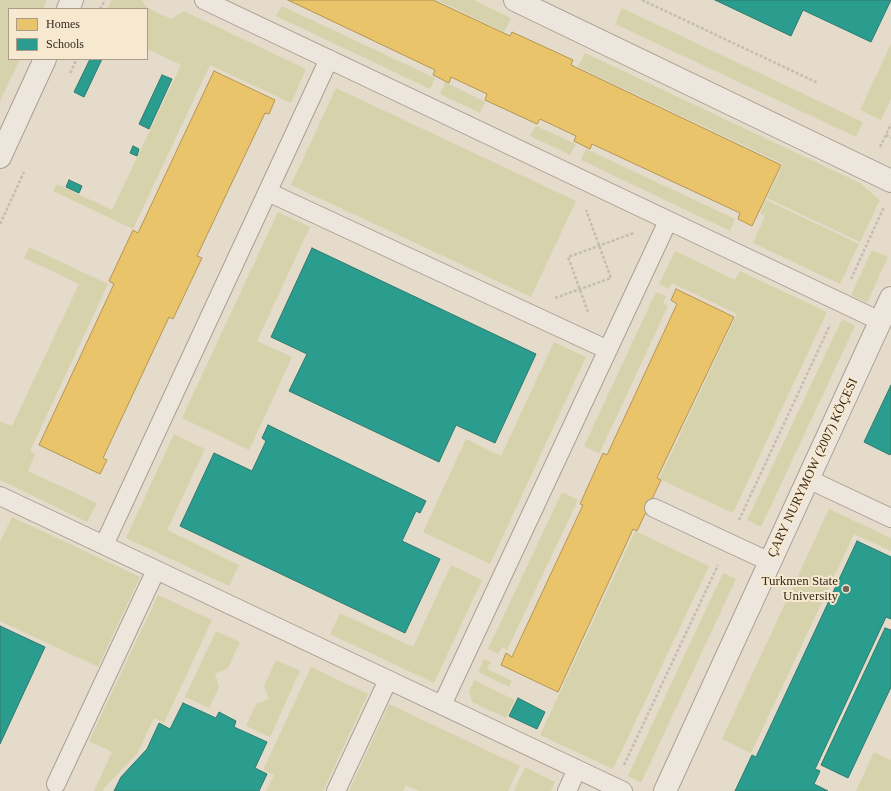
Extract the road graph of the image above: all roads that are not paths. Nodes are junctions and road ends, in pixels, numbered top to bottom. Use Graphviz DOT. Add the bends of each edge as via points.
graph roads {
  1 [pos="204,0"];
  2 [pos="515,0"];
  3 [pos="329,59"];
  4 [pos="45,60"];
  5 [pos="0,157"];
  6 [pos="891,180"];
  7 [pos="268,192"];
  8 [pos="668,221"];
  9 [pos="891,298"];
  10 [pos="880,321"];
  11 [pos="611,344"];
  12 [pos="808,479"];
  13 [pos="0,496"];
  14 [pos="654,508"];
  15 [pos="891,518"];
  16 [pos="104,545"];
  17 [pos="770,562"];
  18 [pos="156,570"];
  19 [pos="388,680"];
  20 [pos="442,705"];
  21 [pos="577,769"];
  22 [pos="56,784"];
  23 [pos="619,789"];
  24 [pos="336,791"];
  25 [pos="566,791"];
  26 [pos="665,791"];
  1 -- 3 [label="lane"];
  2 -- 6 [label="street"];
  3 -- 7 [label="lane"];
  3 -- 8 [label="lane"];
  4 -- 5 [label="street"];
  7 -- 11 [label="lane" via="534,316"];
  7 -- 16 [label="lane"];
  8 -- 10 [label="lane"];
  8 -- 11 [label="lane"];
  9 -- 10 [label="street, ÇARY NURYMOW (2007) KÖÇESI"];
  10 -- 12 [label="street, ÇARY NURYMOW (2007) KÖÇESI"];
  11 -- 20 [label="lane"];
  12 -- 15 [label="lane"];
  12 -- 17 [label="street, ÇARY NURYMOW (2007) KÖÇESI"];
  13 -- 16 [label="lane"];
  14 -- 17 [label="lane"];
  16 -- 18 [label="lane"];
  17 -- 26 [label="street, ÇARY NURYMOW (2007) KÖÇESI"];
  18 -- 19 [label="lane"];
  18 -- 22 [label="lane"];
  19 -- 20 [label="lane"];
  19 -- 24 [label="lane"];
  20 -- 21 [label="lane"];
  21 -- 23 [label="lane"];
  21 -- 25 [label="lane"];
}
